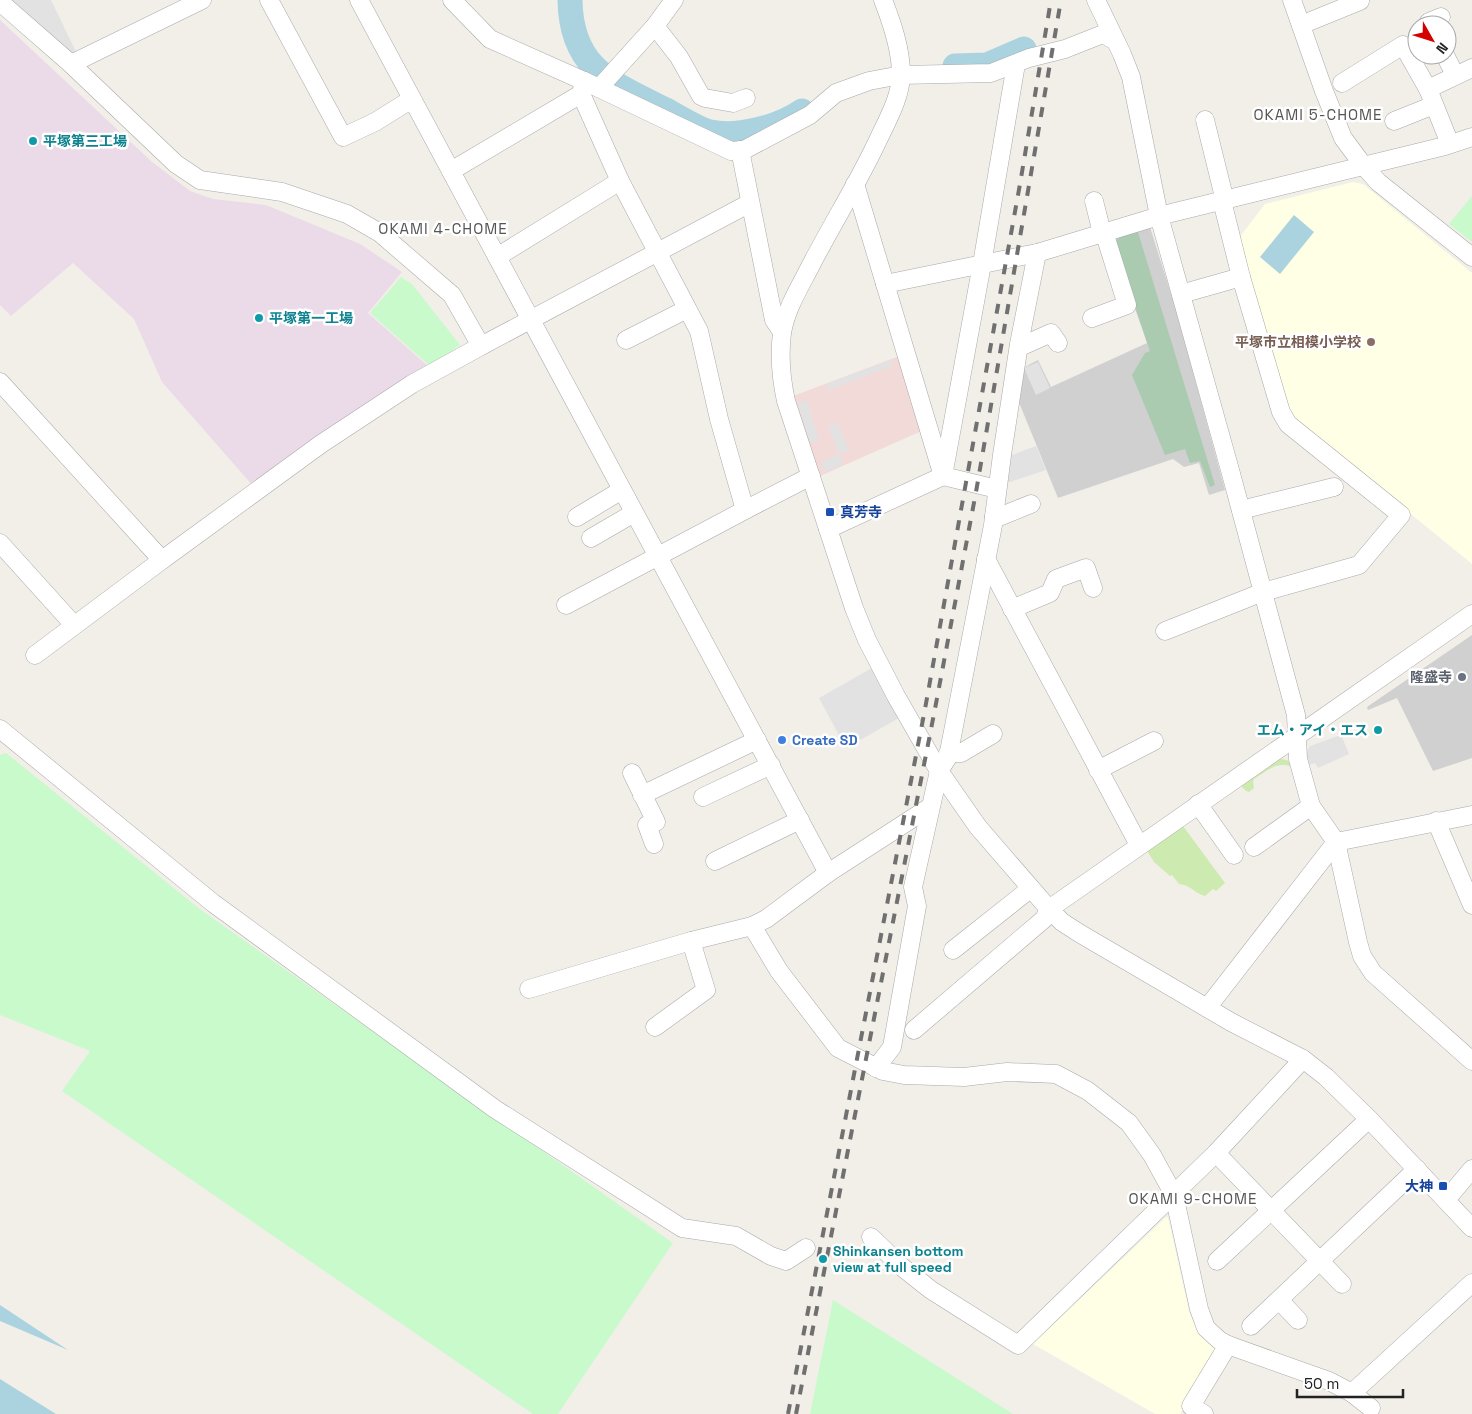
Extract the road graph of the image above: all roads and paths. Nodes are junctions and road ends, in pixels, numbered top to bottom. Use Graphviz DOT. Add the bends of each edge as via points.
graph roads {
  1 [pos="202,0"];
  2 [pos="269,0"];
  3 [pos="358,0"];
  4 [pos="452,0"];
  5 [pos="674,0"];
  6 [pos="883,0"];
  7 [pos="1096,0"];
  8 [pos="1292,0"];
  9 [pos="1360,1"];
  10 [pos="0,2"];
  11 [pos="1301,25"];
  12 [pos="655,26"];
  13 [pos="1114,40"];
  14 [pos="71,64"];
  15 [pos="1016,64"];
  16 [pos="1450,65"];
  17 [pos="1472,68"];
  18 [pos="901,75"];
  19 [pos="1455,76"];
  20 [pos="1342,83"];
  21 [pos="588,88"];
  22 [pos="1431,97"];
  23 [pos="412,99"];
  24 [pos="739,105"];
  25 [pos="1394,121"];
  26 [pos="1203,129"];
  27 [pos="1472,137"];
  28 [pos="1450,144"];
  29 [pos="740,150"];
  30 [pos="1363,165"];
  31 [pos="451,171"];
  32 [pos="620,182"];
  33 [pos="855,184"];
  34 [pos="1094,201"];
  35 [pos="1224,201"];
  36 [pos="750,203"];
  37 [pos="1159,216"];
  38 [pos="1103,233"];
  39 [pos="657,253"];
  40 [pos="1037,253"];
  41 [pos="498,257"];
  42 [pos="1472,257"];
  43 [pos="982,264"];
  44 [pos="1241,277"];
  45 [pos="885,284"];
  46 [pos="1181,294"];
  47 [pos="687,309"];
  48 [pos="1092,318"];
  49 [pos="531,319"];
  50 [pos="635,332"];
  51 [pos="782,332"];
  52 [pos="1058,343"];
  53 [pos="481,346"];
  54 [pos="1019,346"];
  55 [pos="0,382"];
  56 [pos="811,476"];
  57 [pos="943,476"];
  58 [pos="1334,487"];
  59 [pos="997,489"];
  60 [pos="622,490"];
  61 [pos="1031,504"];
  62 [pos="745,510"];
  63 [pos="1241,510"];
  64 [pos="634,513"];
  65 [pos="994,516"];
  66 [pos="577,517"];
  67 [pos="828,529"];
  68 [pos="590,538"];
  69 [pos="0,543"];
  70 [pos="657,556"];
  71 [pos="986,559"];
  72 [pos="162,560"];
  73 [pos="1093,588"];
  74 [pos="1263,592"];
  75 [pos="566,605"];
  76 [pos="1012,609"];
  77 [pos="1472,614"];
  78 [pos="74,626"];
  79 [pos="1166,631"];
  80 [pos="36,654"];
  81 [pos="0,729"];
  82 [pos="993,734"];
  83 [pos="1298,735"];
  84 [pos="757,740"];
  85 [pos="1154,741"];
  86 [pos="948,754"];
  87 [pos="771,765"];
  88 [pos="1098,770"];
  89 [pos="939,771"];
  90 [pos="632,773"];
  91 [pos="642,795"];
  92 [pos="702,797"];
  93 [pos="1198,804"];
  94 [pos="1311,806"];
  95 [pos="930,807"];
  96 [pos="1472,815"];
  97 [pos="800,820"];
  98 [pos="1436,822"];
  99 [pos="1336,842"];
  100 [pos="654,844"];
  101 [pos="1138,845"];
  102 [pos="1254,847"];
  103 [pos="1234,855"];
  104 [pos="726,860"];
  105 [pos="828,873"];
  106 [pos="1030,889"];
  107 [pos="1472,906"];
  108 [pos="1049,909"];
  109 [pos="752,926"];
  110 [pos="691,941"];
  111 [pos="953,950"];
  112 [pos="528,990"];
  113 [pos="1207,1008"];
  114 [pos="667,1024"];
  115 [pos="914,1030"];
  116 [pos="1303,1059"];
  117 [pos="1472,1061"];
  118 [pos="876,1068"];
  119 [pos="1369,1119"];
  120 [pos="1216,1153"];
  121 [pos="1417,1169"];
  122 [pos="1472,1169"];
  123 [pos="1174,1195"];
  124 [pos="1446,1200"];
  125 [pos="1271,1209"];
  126 [pos="1472,1228"];
  127 [pos="871,1237"];
  128 [pos="806,1248"];
  129 [pos="1320,1260"];
  130 [pos="1217,1261"];
  131 [pos="1472,1283"];
  132 [pos="1342,1284"];
  133 [pos="1278,1300"];
  134 [pos="1298,1320"];
  135 [pos="1251,1326"];
  136 [pos="1228,1345"];
  137 [pos="1352,1393"];
  138 [pos="1371,1408"];
  139 [pos="1204,1414"];
  1 -- 14 [label="street"];
  2 -- 23 [label="street" via="342,137"];
  3 -- 23 [label="street"];
  4 -- 21 [label="street" via="490,39"];
  5 -- 12 [label="street"];
  6 -- 18 [label="street" via="892,20"];
  7 -- 13 [label="street"];
  8 -- 11 [label="street"];
  9 -- 11 [label="street"];
  10 -- 14 [label="street"];
  11 -- 30 [label="street" via="1341,134"];
  12 -- 21 [label="street"];
  12 -- 24 [label="street" via="679,57 684,74 702,96"];
  13 -- 15 [label="street" via="1103,34"];
  13 -- 37 [label="street" via="1130,77"];
  14 -- 53 [label="street" via="176,164 200,180 282,192 347,214 380,232 452,295"];
  15 -- 18 [label="street" via="991,73"];
  15 -- 43 [label="street"];
  16 -- 19 [label="street"];
  17 -- 19 [label="street"];
  18 -- 29 [label="street" via="869,81 836,93 810,115"];
  18 -- 33 [label="street" via="887,122"];
  19 -- 22 [label="street"];
  20 -- 22 [label="street" via="1403,46"];
  21 -- 29 [label="street" via="730,150"];
  21 -- 31 [label="street"];
  21 -- 32 [label="street"];
  22 -- 25 [label="street"];
  22 -- 28 [label="street"];
  23 -- 31 [label="street"];
  26 -- 35 [label="street"];
  27 -- 28 [label="street"];
  28 -- 30 [label="street"];
  29 -- 36 [label="street"];
  30 -- 35 [label="street"];
  30 -- 42 [label="street" via="1378,182"];
  31 -- 41 [label="street"];
  32 -- 39 [label="street"];
  32 -- 41 [label="street"];
  33 -- 45 [label="street"];
  33 -- 51 [label="street" via="798,290"];
  34 -- 38 [label="street"];
  35 -- 37 [label="street"];
  35 -- 44 [label="street"];
  36 -- 39 [label="street"];
  36 -- 51 [label="street" via="774,320"];
  37 -- 38 [label="street"];
  37 -- 46 [label="street"];
  38 -- 40 [label="street"];
  38 -- 48 [label="street" via="1128,305"];
  39 -- 47 [label="street"];
  39 -- 49 [label="street"];
  40 -- 43 [label="street"];
  40 -- 54 [label="street"];
  41 -- 49 [label="street"];
  43 -- 45 [label="street"];
  43 -- 57 [label="street"];
  44 -- 46 [label="street"];
  44 -- 74 [label="street" via="1281,412 1288,424 1400,515 1359,565"];
  45 -- 57 [label="street"];
  46 -- 63 [label="street"];
  47 -- 50 [label="street"];
  47 -- 62 [label="street" via="699,331 719,420"];
  49 -- 53 [label="street"];
  49 -- 60 [label="street"];
  51 -- 56 [label="street" via="781,376 786,401"];
  52 -- 54 [label="street" via="1051,333"];
  53 -- 72 [label="street" via="412,384 321,444"];
  54 -- 59 [label="street"];
  55 -- 72 [label="street"];
  56 -- 62 [label="street"];
  56 -- 67 [label="street"];
  57 -- 59 [label="street"];
  57 -- 67 [label="street"];
  58 -- 63 [label="street"];
  59 -- 65 [label="street"];
  60 -- 64 [label="street"];
  60 -- 66 [label="street"];
  61 -- 65 [label="street"];
  62 -- 70 [label="street"];
  63 -- 74 [label="street"];
  64 -- 68 [label="street"];
  64 -- 70 [label="street"];
  65 -- 71 [label="street"];
  67 -- 89 [label="street" via="867,640"];
  69 -- 78 [label="street"];
  70 -- 75 [label="street"];
  70 -- 84 [label="street"];
  71 -- 76 [label="street"];
  71 -- 86 [label="street"];
  72 -- 78 [label="street"];
  73 -- 76 [label="street" via="1086,568 1056,579 1050,593"];
  74 -- 79 [label="street"];
  74 -- 83 [label="street" via="1296,715"];
  76 -- 88 [label="street"];
  77 -- 83 [label="street"];
  78 -- 80 [label="street"];
  81 -- 128 [label="street" via="213,903 503,1114 682,1228 736,1236 786,1261"];
  82 -- 86 [label="street" via="960,753"];
  83 -- 93 [label="street"];
  83 -- 94 [label="street" via="1298,760"];
  84 -- 87 [label="street"];
  84 -- 91 [label="street"];
  85 -- 88 [label="street"];
  86 -- 89 [label="street"];
  87 -- 92 [label="street"];
  87 -- 97 [label="street"];
  88 -- 101 [label="street"];
  89 -- 95 [label="street"];
  89 -- 106 [label="street" via="978,827"];
  90 -- 91 [label="street"];
  91 -- 100 [label="street" via="656,822 648,826"];
  93 -- 101 [label="street"];
  93 -- 103 [label="street"];
  94 -- 99 [label="street"];
  94 -- 102 [label="street"];
  95 -- 105 [label="street"];
  95 -- 118 [label="street" via="913,888 917,906 892,1047"];
  96 -- 98 [label="street"];
  97 -- 104 [label="street"];
  97 -- 105 [label="street"];
  98 -- 99 [label="street"];
  98 -- 107 [label="street"];
  99 -- 113 [label="street"];
  99 -- 117 [label="street" via="1358,942 1367,965"];
  101 -- 108 [label="street"];
  105 -- 109 [label="street" via="766,920"];
  106 -- 108 [label="street"];
  106 -- 111 [label="street"];
  108 -- 113 [label="street" via="1079,933"];
  108 -- 115 [label="street" via="1044,919 993,969"];
  109 -- 110 [label="street"];
  109 -- 118 [label="street" via="779,971 838,1048"];
  110 -- 112 [label="street"];
  110 -- 114 [label="street" via="709,997"];
  113 -- 116 [label="street"];
  116 -- 119 [label="street"];
  116 -- 120 [label="street"];
  118 -- 123 [label="street" via="904,1075 964,1077 1007,1072 1056,1074 1088,1091 1129,1123 1152,1155"];
  119 -- 121 [label="street"];
  119 -- 125 [label="street"];
  120 -- 123 [label="street"];
  120 -- 125 [label="street"];
  121 -- 124 [label="street"];
  121 -- 129 [label="street"];
  122 -- 124 [label="street"];
  123 -- 127 [label="street" via="1018,1345 931,1290"];
  123 -- 136 [label="street" via="1198,1310 1206,1328"];
  124 -- 126 [label="street"];
  125 -- 129 [label="street"];
  125 -- 130 [label="street"];
  129 -- 132 [label="street"];
  129 -- 133 [label="street"];
  131 -- 137 [label="street"];
  133 -- 134 [label="street"];
  133 -- 135 [label="street"];
  136 -- 137 [label="street" via="1329,1381"];
  136 -- 139 [label="street" via="1191,1406"];
  137 -- 138 [label="street"];
}
